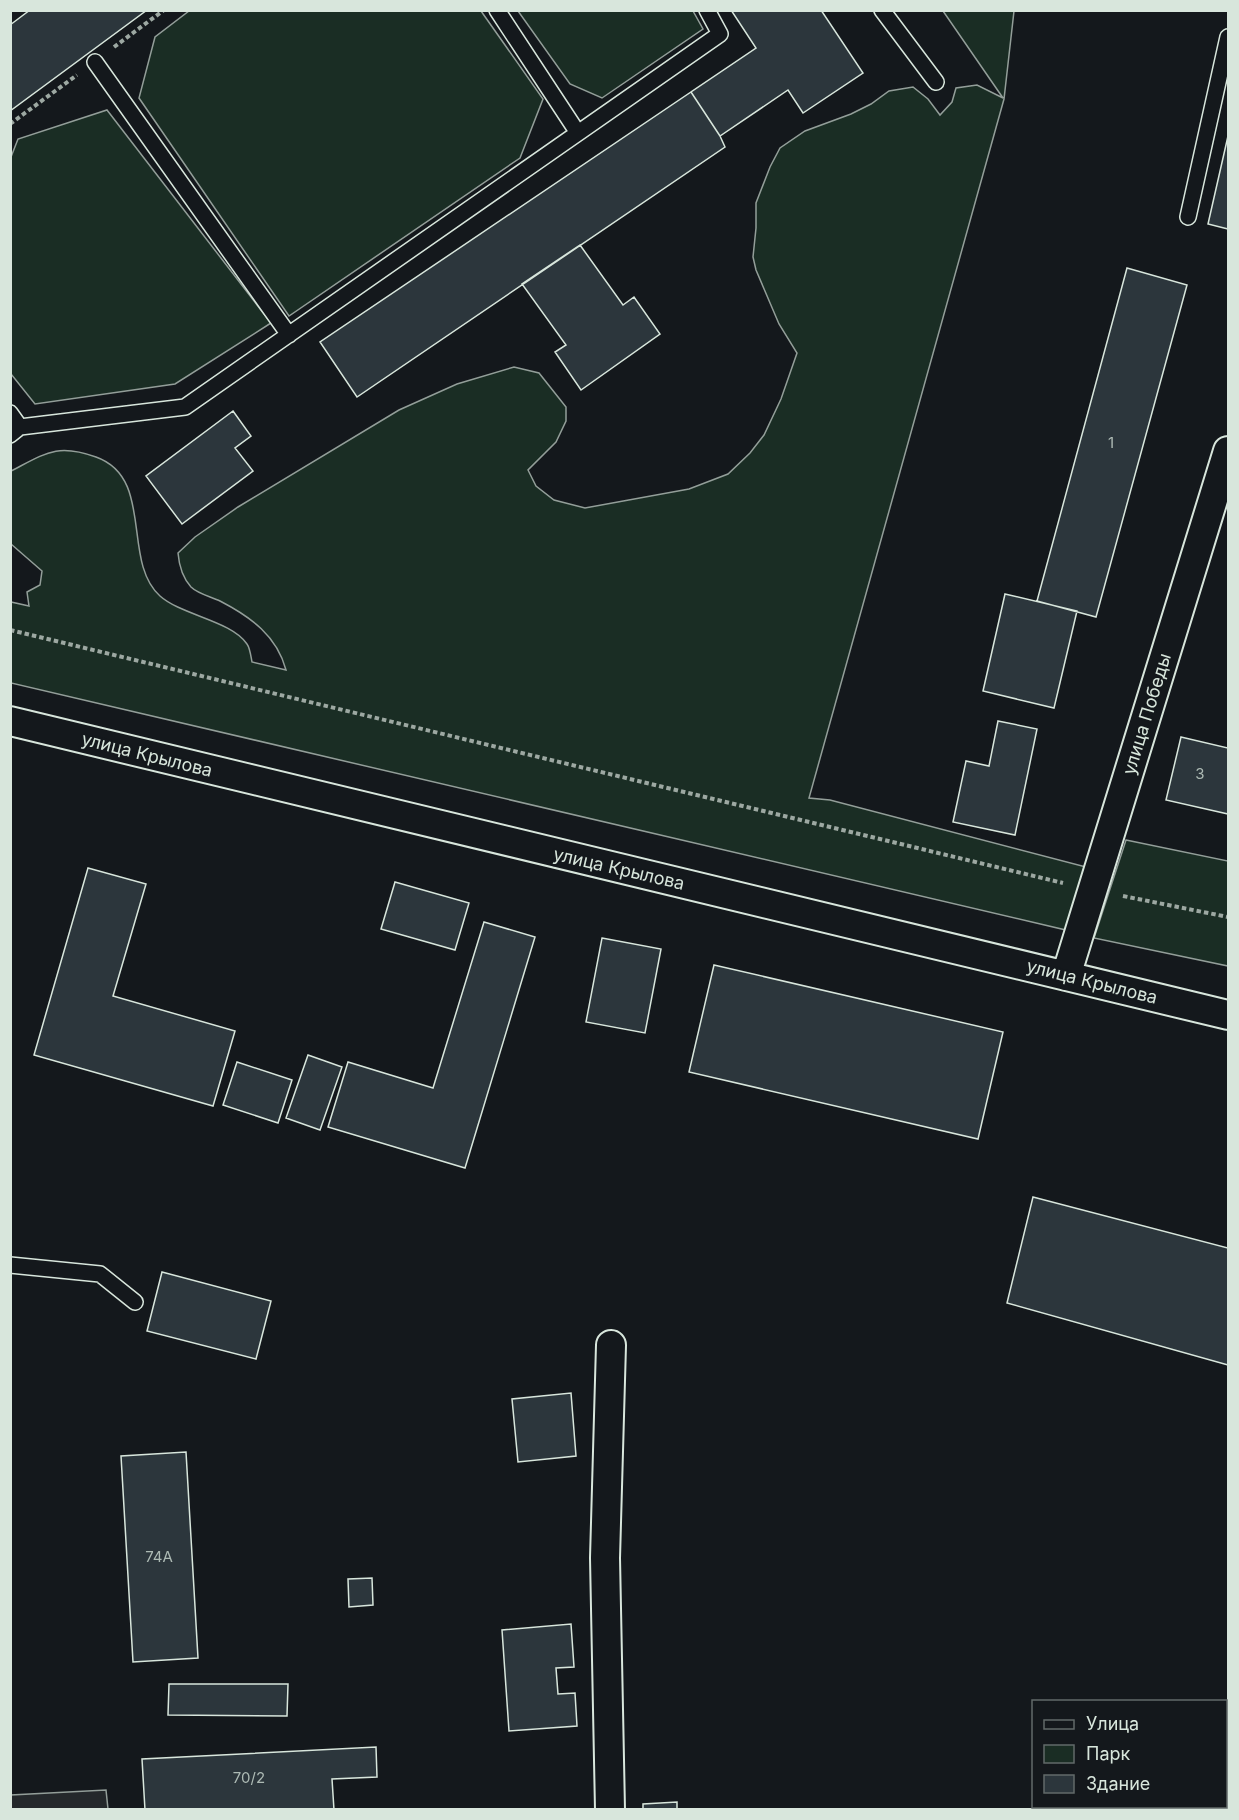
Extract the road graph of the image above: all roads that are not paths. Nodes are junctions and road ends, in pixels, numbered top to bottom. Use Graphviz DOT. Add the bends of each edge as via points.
graph roads {
  1 [pos="497,10"];
  2 [pos="707,10"];
  3 [pos="882,10"];
  4 [pos="1228,37"];
  5 [pos="95,62"];
  6 [pos="936,82"];
  7 [pos="578,133"];
  8 [pos="1188,217"];
  9 [pos="289,335"];
  10 [pos="10,413"];
  11 [pos="15,431"];
  12 [pos="1228,451"];
  13 [pos="10,721"];
  14 [pos="1066,976"];
  15 [pos="1228,1015"];
  16 [pos="10,1265"];
  17 [pos="135,1302"];
  18 [pos="611,1345"];
  19 [pos="610,1809"];
  1 -- 7 [label="lane"];
  2 -- 7 [label="lane" via="720,34"];
  3 -- 6 [label="lane"];
  4 -- 8 [label="lane"];
  5 -- 9 [label="lane"];
  7 -- 9 [label="lane"];
  9 -- 11 [label="lane" via="185,407"];
  10 -- 11 [label="lane"];
  12 -- 14 [label="street, улица Победы"];
  13 -- 14 [label="street, улица Крылова"];
  14 -- 15 [label="street, улица Крылова"];
  16 -- 17 [label="lane" via="100,1274"];
  18 -- 19 [label="street" via="605,1558"];
}
